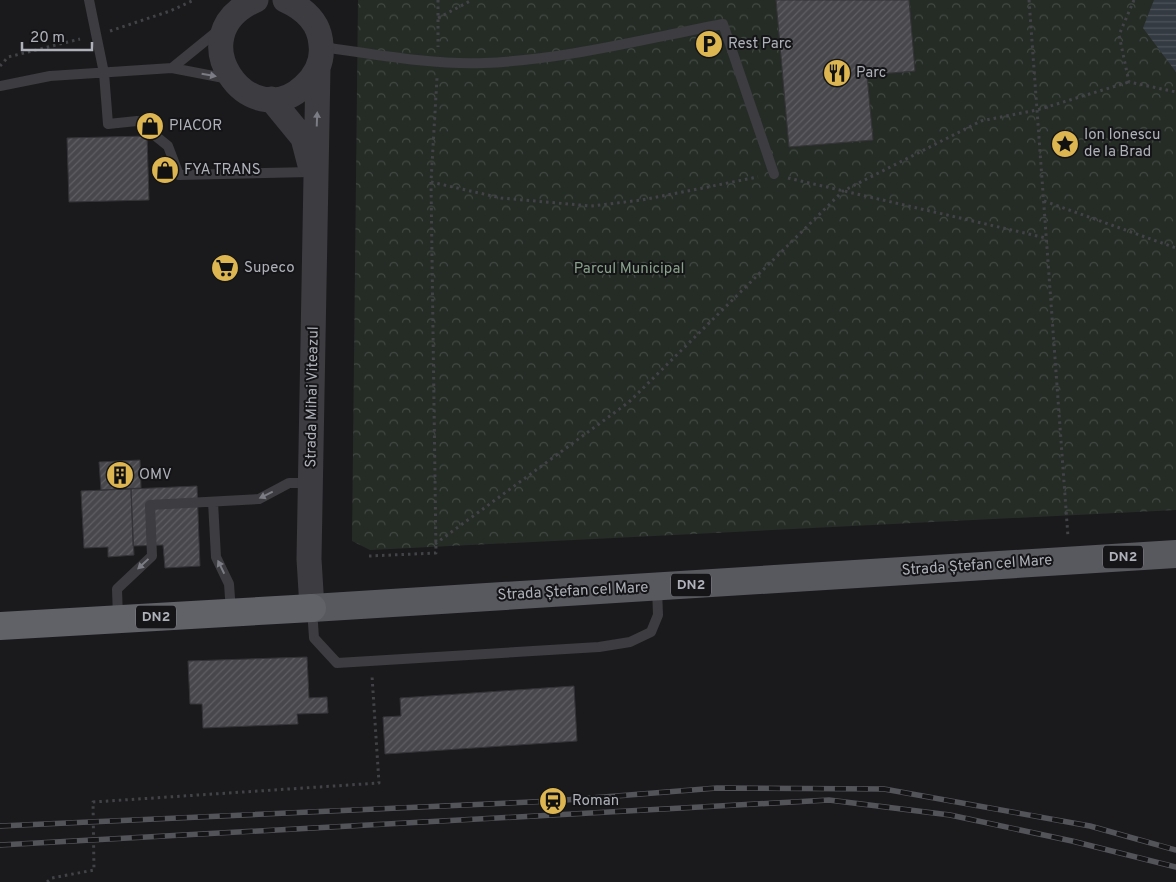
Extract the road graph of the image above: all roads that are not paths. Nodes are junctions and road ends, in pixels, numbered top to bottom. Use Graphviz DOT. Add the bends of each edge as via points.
graph roads {
  1 [pos="89,0"];
  2 [pos="285,0"];
  3 [pos="318,0"];
  4 [pos="247,2"];
  5 [pos="227,24"];
  6 [pos="319,47"];
  7 [pos="172,68"];
  8 [pos="104,73"];
  9 [pos="0,86"];
  10 [pos="242,90"];
  11 [pos="271,100"];
  12 [pos="774,174"];
  13 [pos="313,179"];
  14 [pos="312,483"];
  15 [pos="213,502"];
  16 [pos="1176,554"];
  17 [pos="657,587"];
  18 [pos="312,608"];
  19 [pos="231,613"];
  20 [pos="118,619"];
  21 [pos="0,626"];
  1 -- 8 [label="lane"];
  2 -- 6 [label="street" via="309,15"];
  3 -- 6 [label="street, Strada Mihai Viteazul"];
  4 -- 5 [label="street"];
  5 -- 7 [label="lane"];
  5 -- 10 [label="street" via="222,38 224,67"];
  6 -- 11 [label="street" via="310,80 300,91"];
  6 -- 12 [label="lane" via="483,63 580,52 723,24"];
  13 -- 6 [label="street, Strada Mihai Viteazul, one-way"];
  7 -- 8 [label="lane"];
  7 -- 10 [label="lane, one-way" via="228,78"];
  8 -- 9 [label="lane" via="50,76"];
  8 -- 13 [label="lane" via="108,124 137,121 168,146 179,175"];
  10 -- 11 [label="street"];
  11 -- 13 [label="street, Strada Mihai Viteazul" via="303,138"];
  13 -- 14 [label="street, Strada Mihai Viteazul"];
  14 -- 15 [label="lane, one-way" via="289,483 259,498"];
  14 -- 18 [label="street, Strada Mihai Viteazul" via="309,559"];
  19 -- 15 [label="lane, one-way" via="229,584 216,557"];
  15 -- 20 [label="lane, one-way" via="150,505 152,556 117,589"];
  16 -- 17 [label="main road, Strada Ștefan cel Mare / DN2"];
  17 -- 18 [label="main road, Strada Ștefan cel Mare / DN2"];
  17 -- 18 [label="lane" via="658,615 651,632 630,642 599,647 371,661 337,663 314,638"];
  18 -- 19 [label="highway, Strada Ștefan cel Mare / DN2"];
  19 -- 20 [label="highway, Strada Ștefan cel Mare / DN2"];
  20 -- 21 [label="highway, Strada Ștefan cel Mare / DN2"];
}
